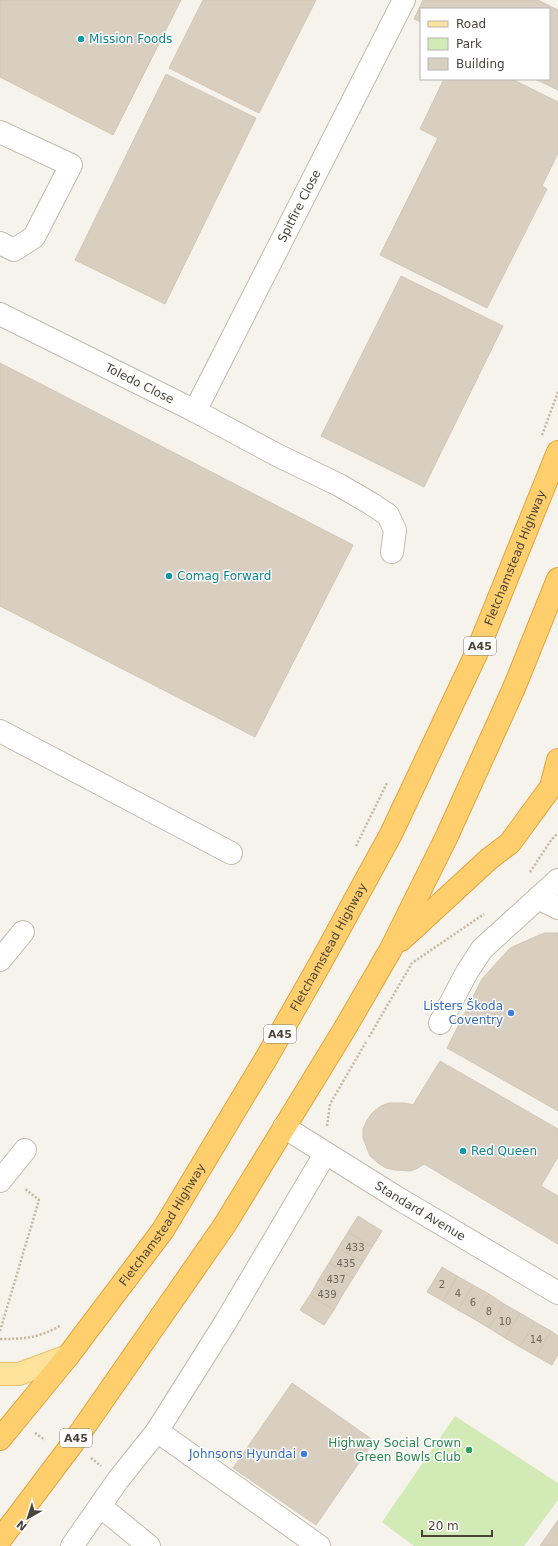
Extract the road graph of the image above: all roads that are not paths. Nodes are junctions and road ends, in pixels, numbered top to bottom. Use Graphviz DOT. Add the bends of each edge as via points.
graph roads {
  1 [pos="404,0"];
  2 [pos="0,132"];
  3 [pos="0,243"];
  4 [pos="0,314"];
  5 [pos="195,411"];
  6 [pos="558,452"];
  7 [pos="392,552"];
  8 [pos="558,579"];
  9 [pos="0,731"];
  10 [pos="558,760"];
  11 [pos="555,788"];
  12 [pos="231,853"];
  13 [pos="558,880"];
  14 [pos="538,898"];
  15 [pos="558,908"];
  16 [pos="23,932"];
  17 [pos="391,949"];
  18 [pos="0,960"];
  19 [pos="440,1023"];
  20 [pos="284,1128"];
  21 [pos="25,1150"];
  22 [pos="325,1154"];
  23 [pos="3,1178"];
  24 [pos="558,1293"];
  25 [pos="68,1356"];
  26 [pos="0,1374"];
  27 [pos="157,1431"];
  28 [pos="0,1439"];
  29 [pos="100,1506"];
  30 [pos="0,1540"];
  31 [pos="135,1542"];
  32 [pos="72,1546"];
  33 [pos="319,1546"];
  1 -- 5 [label="street, Spitfire Close"];
  2 -- 3 [label="street" via="71,165 34,237 14,250"];
  4 -- 5 [label="street, Toledo Close"];
  5 -- 7 [label="street, Toledo Close" via="339,485 388,515 394,530"];
  6 -- 25 [label="highway, Fletchamstead Highway / A45" via="478,652 387,841 267,1057 163,1230"];
  8 -- 17 [label="highway, A45" via="514,688 447,836"];
  9 -- 12 [label="street"];
  10 -- 11 [label="highway"];
  11 -- 17 [label="highway" via="510,843"];
  13 -- 14 [label="street"];
  14 -- 15 [label="street"];
  14 -- 19 [label="street" via="482,949"];
  16 -- 18 [label="street"];
  17 -- 20 [label="highway, A45"];
  20 -- 22 [label="street, Standard Avenue"];
  20 -- 30 [label="highway, A45" via="224,1226 73,1443"];
  21 -- 23 [label="street"];
  22 -- 24 [label="street, Standard Avenue"];
  22 -- 27 [label="street"];
  25 -- 26 [label="main road" via="19,1374"];
  25 -- 28 [label="highway, Fletchamstead Highway / A45"];
  27 -- 29 [label="street"];
  27 -- 33 [label="street"];
  29 -- 31 [label="street"];
  29 -- 32 [label="street"];
}
